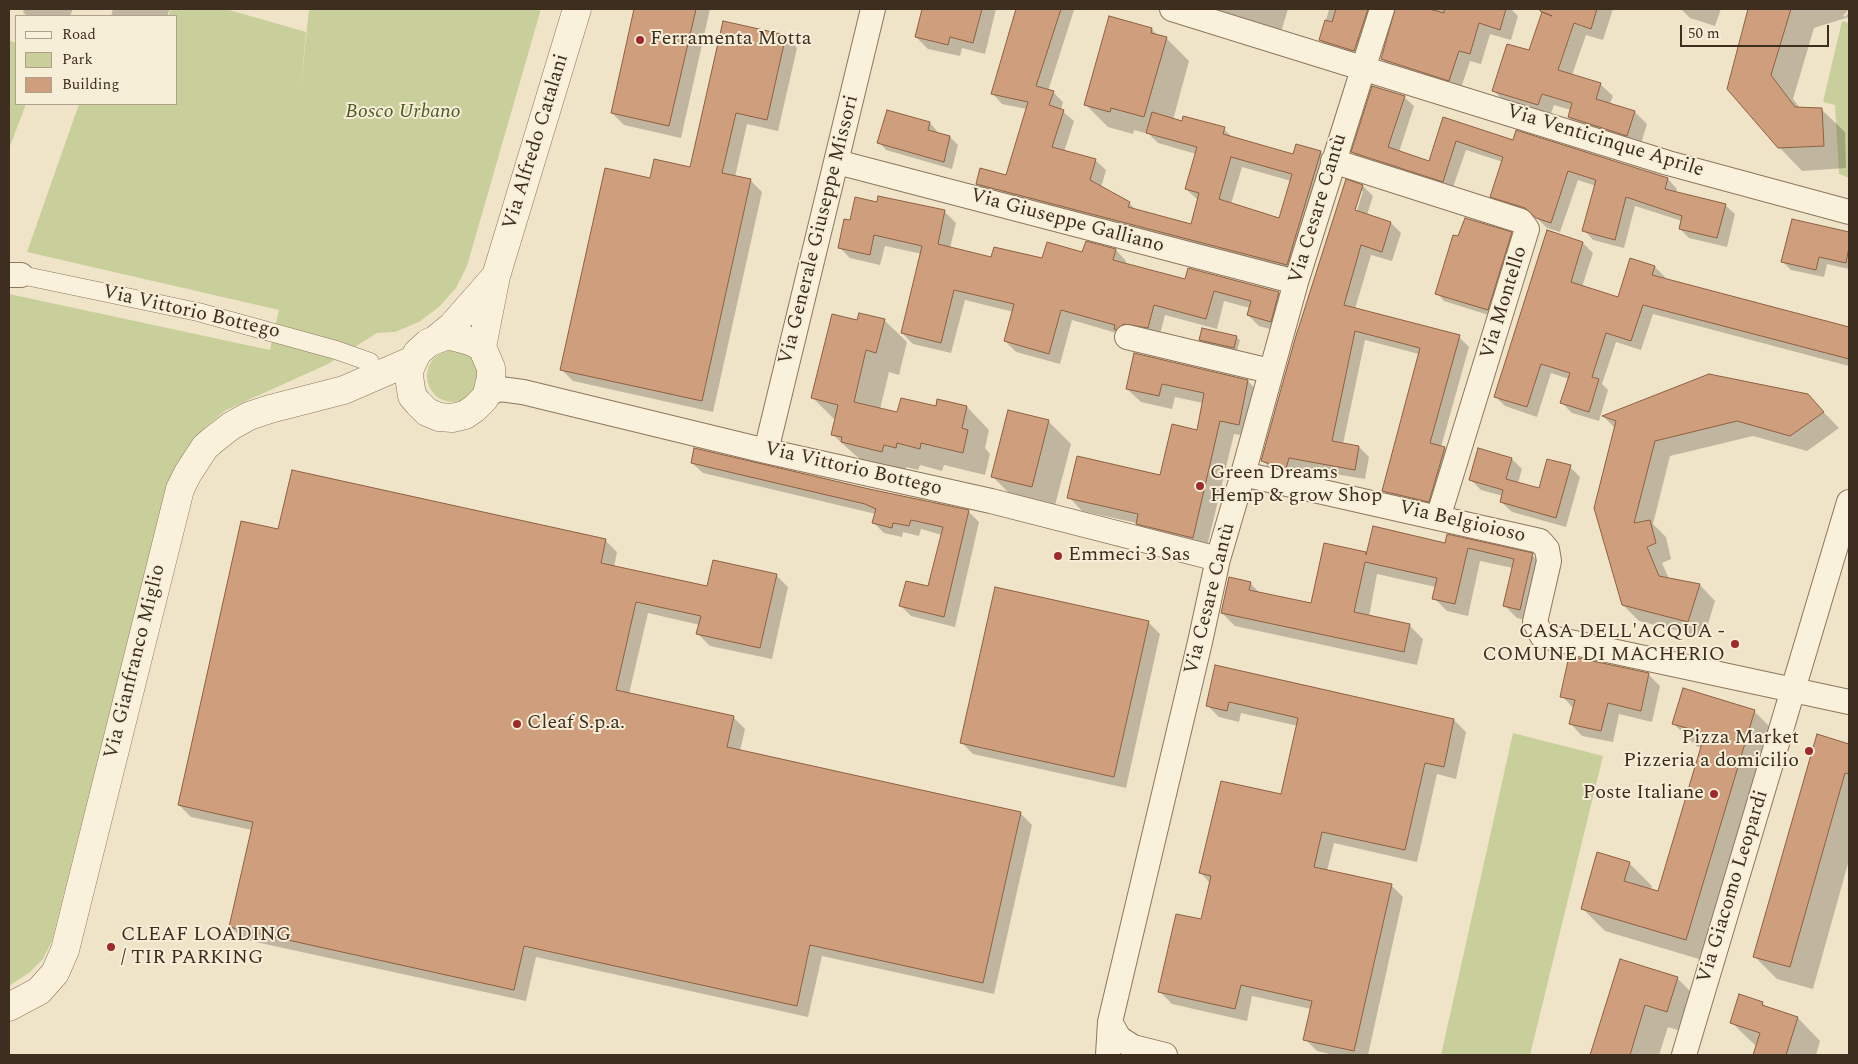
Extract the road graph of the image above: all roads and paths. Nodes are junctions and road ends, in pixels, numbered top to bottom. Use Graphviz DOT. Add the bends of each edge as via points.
graph roads {
  1 [pos="577,9"];
  2 [pos="873,9"];
  3 [pos="1172,9"];
  4 [pos="1382,9"];
  5 [pos="1363,68"];
  6 [pos="1333,161"];
  7 [pos="837,162"];
  8 [pos="1849,212"];
  9 [pos="15,275"];
  10 [pos="496,276"];
  11 [pos="1296,282"];
  12 [pos="1126,337"];
  13 [pos="436,339"];
  14 [pos="482,347"];
  15 [pos="413,360"];
  16 [pos="370,362"];
  17 [pos="1270,371"];
  18 [pos="344,390"];
  19 [pos="487,394"];
  20 [pos="412,396"];
  21 [pos="766,451"];
  22 [pos="1243,474"];
  23 [pos="1849,502"];
  24 [pos="1438,518"];
  25 [pos="1218,559"];
  26 [pos="1794,689"];
  27 [pos="1849,702"];
  28 [pos="9,1007"];
  29 [pos="1110,1022"];
  30 [pos="1108,1055"];
  31 [pos="1165,1055"];
  32 [pos="1684,1055"];
  1 -- 10 [label="street, Via Alfredo Catalani"];
  2 -- 7 [label="street, Via Generale Giuseppe Missori"];
  3 -- 5 [label="street, Via Venticinque Aprile"];
  4 -- 5 [label="street, Via Cesare Cantù"];
  5 -- 6 [label="street, Via Cesare Cantù"];
  5 -- 8 [label="street, Via Venticinque Aprile" via="1668,163"];
  6 -- 11 [label="street, Via Cesare Cantù"];
  6 -- 24 [label="street, Via Montello" via="1521,221 1527,229"];
  7 -- 11 [label="street, Via Giuseppe Galliano"];
  7 -- 21 [label="street, Via Generale Giuseppe Missori"];
  9 -- 16 [label="street, Via Vittorio Bottego" via="198,312"];
  10 -- 13 [label="street, Via Alfredo Catalani" via="452,326"];
  10 -- 14 [label="street, Via Alfredo Catalani"];
  11 -- 17 [label="street, Via Cesare Cantù"];
  12 -- 17 [label="street"];
  13 -- 14 [label="street" via="447,335"];
  13 -- 15 [label="street"];
  14 -- 19 [label="street" via="491,368"];
  15 -- 18 [label="street, Via Gianfranco Miglio"];
  15 -- 20 [label="street" via="409,376"];
  17 -- 22 [label="street, Via Cesare Cantù"];
  18 -- 20 [label="street, Via Gianfranco Miglio" via="388,387"];
  18 -- 28 [label="street, Via Gianfranco Miglio" via="249,416 205,447 188,473 178,498 65,950 55,973 40,991"];
  19 -- 20 [label="street" via="475,408 452,418 427,412"];
  19 -- 21 [label="street, Via Vittorio Bottego" via="500,389 523,392"];
  21 -- 25 [label="street, Via Vittorio Bottego" via="991,501"];
  22 -- 24 [label="street, Via Belgioioso"];
  22 -- 25 [label="street, Via Cesare Cantù"];
  23 -- 26 [label="street, Via Giacomo Leopardi"];
  24 -- 26 [label="street, Via Belgioioso" via="1540,541 1547,549 1549,561 1535,622 1542,636"];
  25 -- 29 [label="street, Via Cesare Cantù"];
  26 -- 27 [label="street, Via Belgioioso"];
  26 -- 32 [label="street, Via Giacomo Leopardi"];
  29 -- 30 [label="street, Via Cesare Cantù"];
  29 -- 31 [label="street" via="1119,1038 1133,1047"];
}
